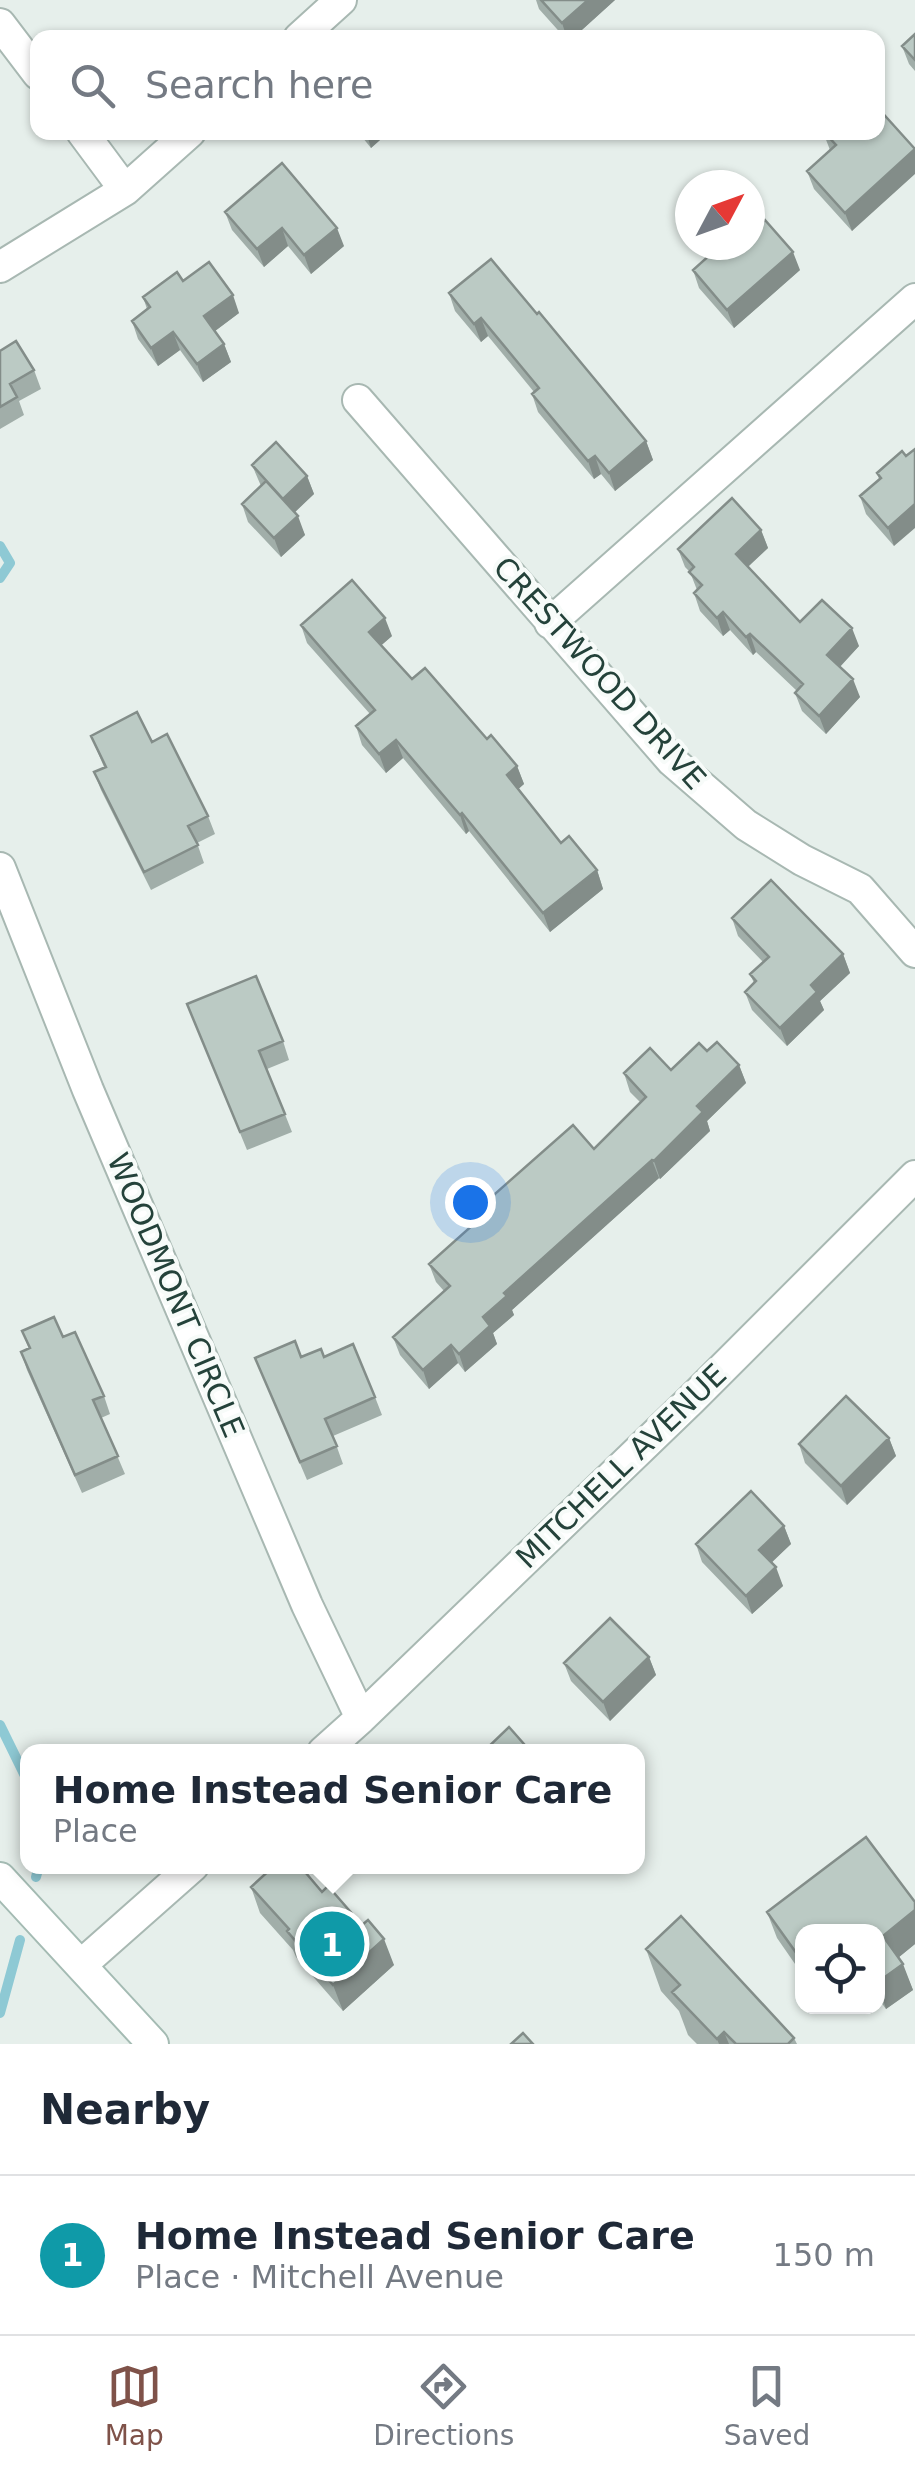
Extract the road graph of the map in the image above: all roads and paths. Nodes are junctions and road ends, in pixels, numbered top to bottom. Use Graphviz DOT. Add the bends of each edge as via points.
graph roads {
  1 [pos="342,0"];
  2 [pos="0,24"];
  3 [pos="308,30"];
  4 [pos="30,63"];
  5 [pos="88,140"];
  6 [pos="181,140"];
  7 [pos="125,190"];
  8 [pos="0,267"];
  9 [pos="915,299"];
  10 [pos="358,400"];
  11 [pos="550,623"];
  12 [pos="0,868"];
  13 [pos="915,952"];
  14 [pos="915,1176"];
  15 [pos="361,1718"];
  16 [pos="332,1744"];
  17 [pos="184,1874"];
  18 [pos="0,1878"];
  19 [pos="81,1965"];
  20 [pos="153,2044"];
  1 -- 3 [label="street"];
  2 -- 4 [label="street"];
  5 -- 7 [label="street"];
  6 -- 7 [label="street"];
  7 -- 8 [label="street"];
  9 -- 11 [label="street"];
  10 -- 11 [label="street, CRESTWOOD DRIVE"];
  11 -- 13 [label="street, CRESTWOOD DRIVE" via="672,761 746,825 860,890"];
  12 -- 15 [label="street, WOODMONT CIRCLE" via="307,1605"];
  14 -- 15 [label="street, MITCHELL AVENUE"];
  15 -- 16 [label="street, MITCHELL AVENUE"];
  17 -- 19 [label="street"];
  18 -- 19 [label="street"];
  19 -- 20 [label="street"];
}
